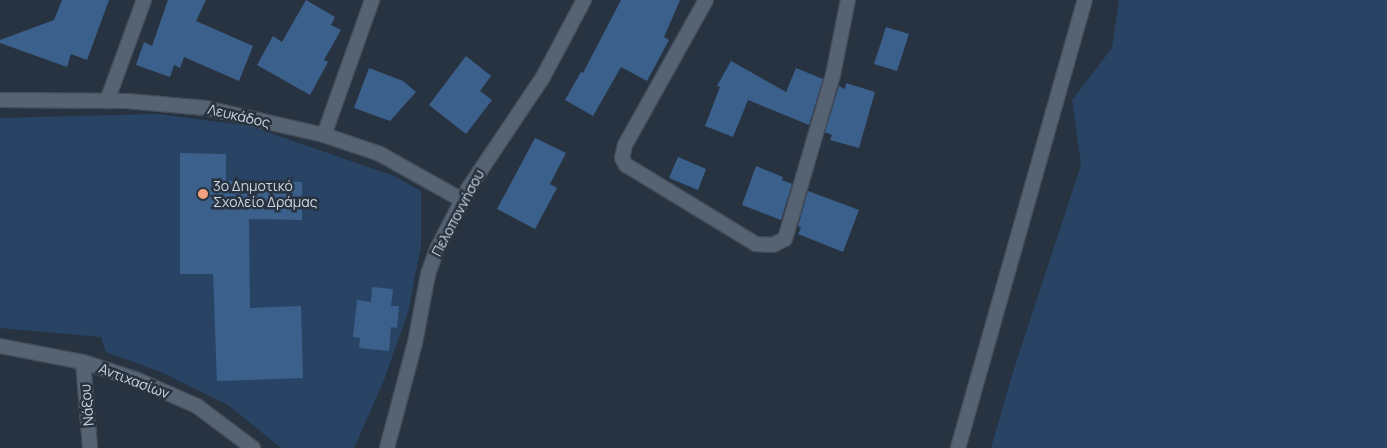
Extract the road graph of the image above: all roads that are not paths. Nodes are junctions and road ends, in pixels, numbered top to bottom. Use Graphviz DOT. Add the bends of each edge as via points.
graph roads {
  1 [pos="144,0"];
  2 [pos="372,0"];
  3 [pos="584,0"];
  4 [pos="706,0"];
  5 [pos="848,0"];
  6 [pos="1085,0"];
  7 [pos="0,100"];
  8 [pos="107,101"];
  9 [pos="324,136"];
  10 [pos="462,200"];
  11 [pos="0,346"];
  12 [pos="83,362"];
  13 [pos="90,448"];
  14 [pos="253,448"];
  15 [pos="387,448"];
  16 [pos="958,448"];
  1 -- 8 [label="street"];
  2 -- 9 [label="street"];
  3 -- 10 [label="street, Πελοποννήσου" via="543,77"];
  4 -- 5 [label="street" via="624,145 622,158 626,165 756,244 773,245 785,238 833,75"];
  6 -- 16 [label="street"];
  7 -- 8 [label="street, Λευκάδος"];
  8 -- 9 [label="street, Λευκάδος" via="206,108"];
  9 -- 10 [label="street, Λευκάδος" via="380,154"];
  10 -- 15 [label="street, Πελοποννήσου" via="430,268 415,343"];
  11 -- 12 [label="street, Αντιχασίων"];
  12 -- 13 [label="street, Νάξου"];
  12 -- 14 [label="street, Αντιχασίων" via="135,379 197,406"];
}
